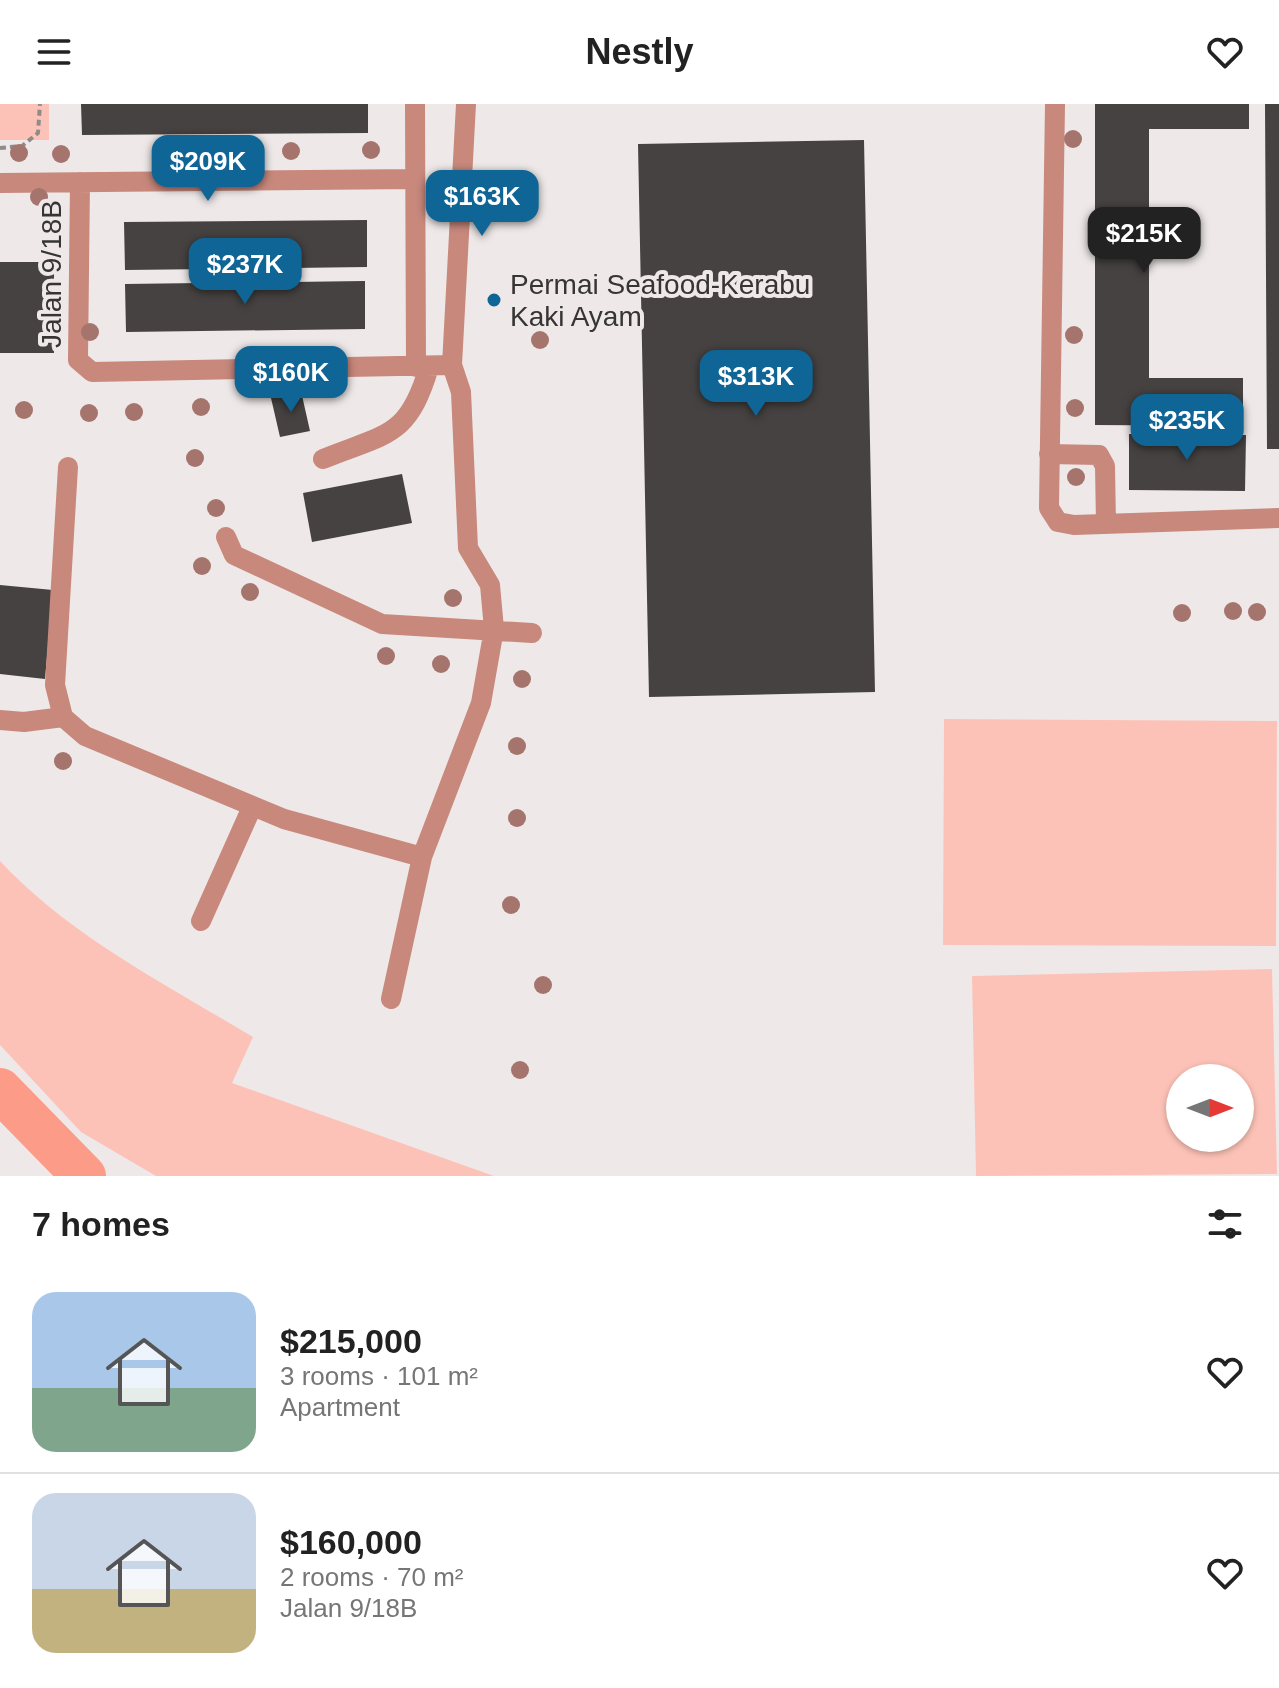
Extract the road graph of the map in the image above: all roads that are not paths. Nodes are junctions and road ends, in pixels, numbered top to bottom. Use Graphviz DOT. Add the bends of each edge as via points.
graph roads {
  1 [pos="415,104"];
  2 [pos="466,104"];
  3 [pos="1055,104"];
  4 [pos="415,179"];
  5 [pos="80,182"];
  6 [pos="0,183"];
  7 [pos="452,365"];
  8 [pos="422,367"];
  9 [pos="1049,454"];
  10 [pos="323,459"];
  11 [pos="68,467"];
  12 [pos="1279,518"];
  13 [pos="1106,524"];
  14 [pos="226,537"];
  15 [pos="494,629"];
  16 [pos="532,633"];
  17 [pos="63,717"];
  18 [pos="0,720"];
  19 [pos="252,807"];
  20 [pos="422,857"];
  21 [pos="201,921"];
  22 [pos="391,999"];
  1 -- 4 [label="street"];
  2 -- 7 [label="street"];
  3 -- 9 [label="street"];
  4 -- 5 [label="street"];
  4 -- 8 [label="street"];
  5 -- 6 [label="street"];
  5 -- 8 [label="street, Jalan 9/18B" via="78,360 83,368 92,372"];
  7 -- 8 [label="street"];
  7 -- 15 [label="street" via="461,392 468,548 490,585"];
  8 -- 10 [label="street" via="419,401 400,427"];
  9 -- 13 [label="street" via="1049,508 1058,522"];
  9 -- 13 [label="street" via="1099,455 1105,466"];
  11 -- 17 [label="street" via="55,685"];
  12 -- 13 [label="street"];
  14 -- 15 [label="street" via="234,555 382,624"];
  15 -- 16 [label="street"];
  15 -- 20 [label="street" via="481,703"];
  17 -- 18 [label="street"];
  17 -- 19 [label="street" via="85,736"];
  19 -- 20 [label="street"];
  19 -- 21 [label="street"];
  20 -- 22 [label="street"];
}
